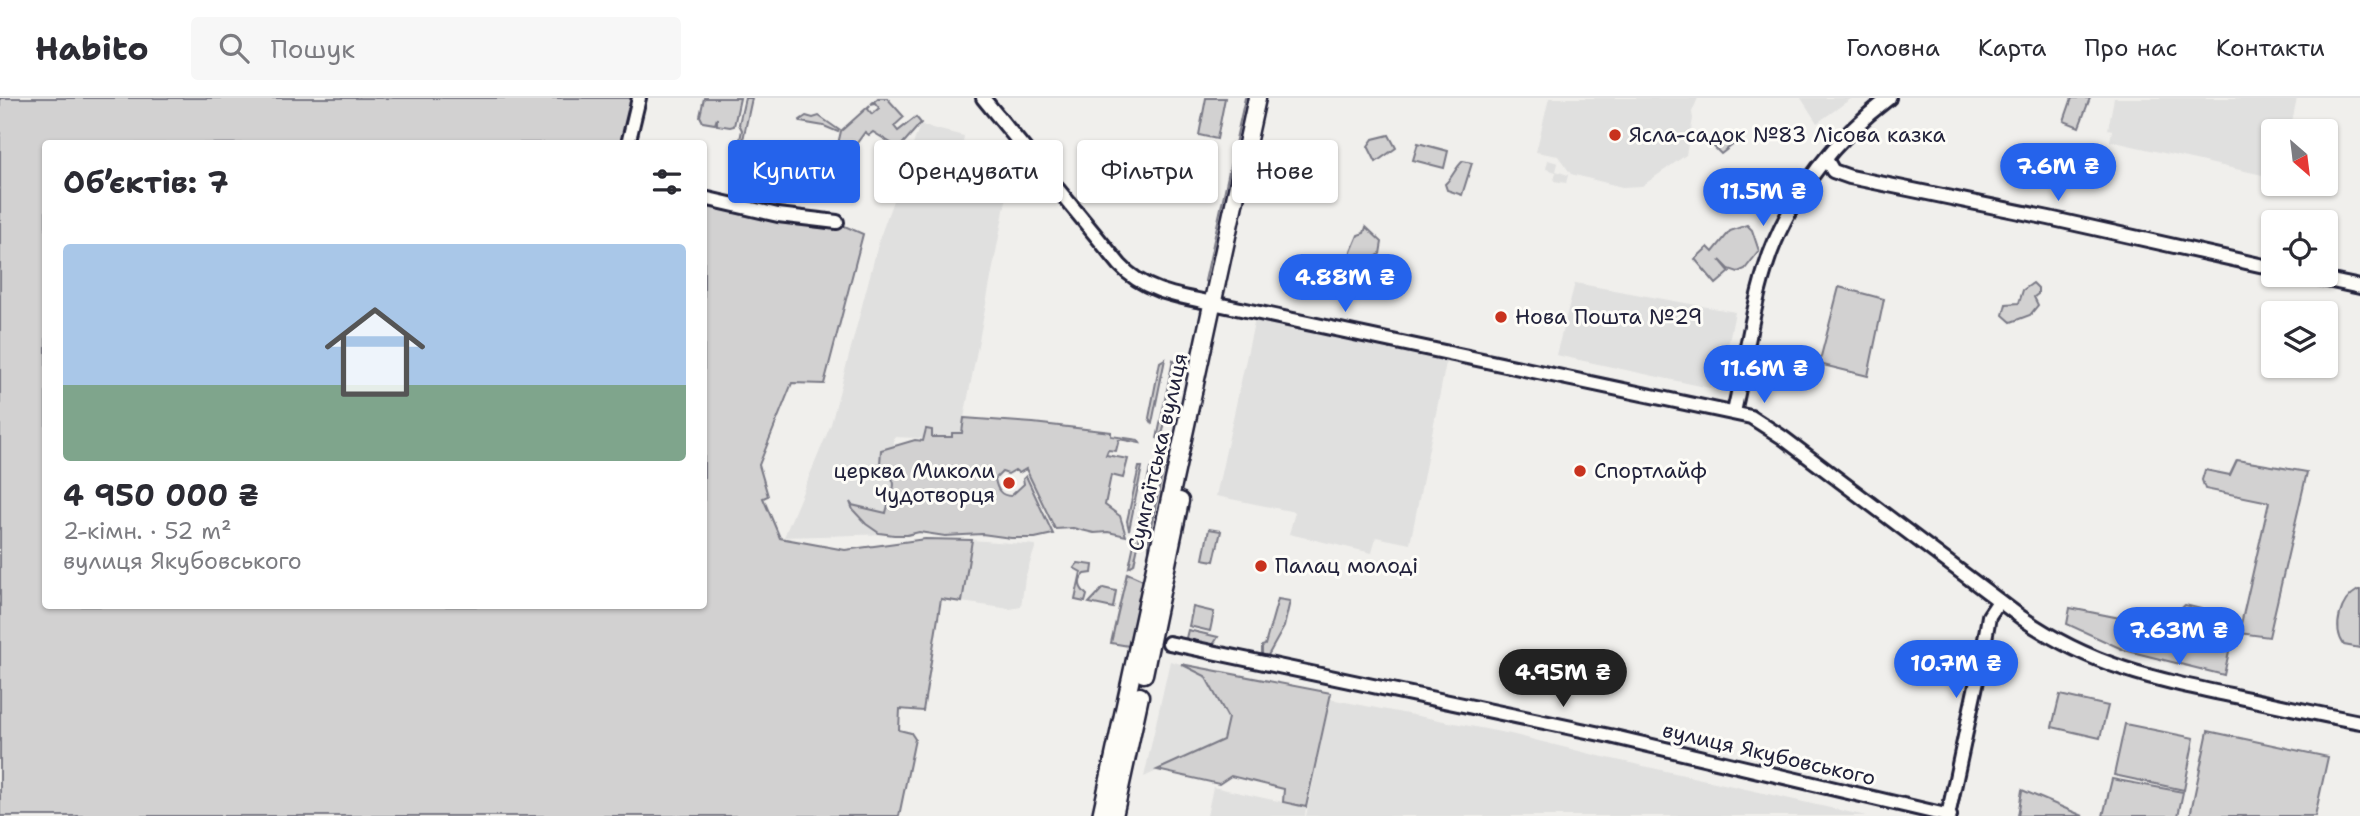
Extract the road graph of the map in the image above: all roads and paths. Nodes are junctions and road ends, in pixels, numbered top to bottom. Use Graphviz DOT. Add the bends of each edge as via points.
graph roads {
  1 [pos="639,98"];
  2 [pos="984,98"];
  3 [pos="1257,98"];
  4 [pos="1267,98"];
  5 [pos="1889,98"];
  6 [pos="629,140"];
  7 [pos="1826,159"];
  8 [pos="707,199"];
  9 [pos="837,222"];
  10 [pos="2261,265"];
  11 [pos="2338,282"];
  12 [pos="2360,287"];
  13 [pos="1218,304"];
  14 [pos="1734,412"];
  15 [pos="1999,601"];
  16 [pos="1169,643"];
  17 [pos="2360,723"];
  18 [pos="1101,816"];
  19 [pos="1114,816"];
  20 [pos="1949,816"];
  1 -- 6 [label="street"];
  2 -- 13 [label="street" via="1129,275 1158,290"];
  3 -- 13 [label="main road, Сумгаїтська вулиця"];
  4 -- 13 [label="main road, Сумгаїтська вулиця"];
  5 -- 7 [label="street"];
  7 -- 10 [label="street" via="1833,171 1848,177"];
  7 -- 14 [label="street" via="1793,204 1770,256"];
  8 -- 9 [label="street" via="778,215"];
  11 -- 12 [label="street"];
  13 -- 14 [label="street"];
  13 -- 18 [label="main road, Сумгаїтська вулиця"];
  13 -- 19 [label="main road, Сумгаїтська вулиця"];
  14 -- 15 [label="street" via="1775,432"];
  15 -- 17 [label="street" via="2062,642 2128,671"];
  15 -- 20 [label="street" via="1989,616"];
  16 -- 20 [label="street, вулиця Якубовського" via="1610,736"];
}
